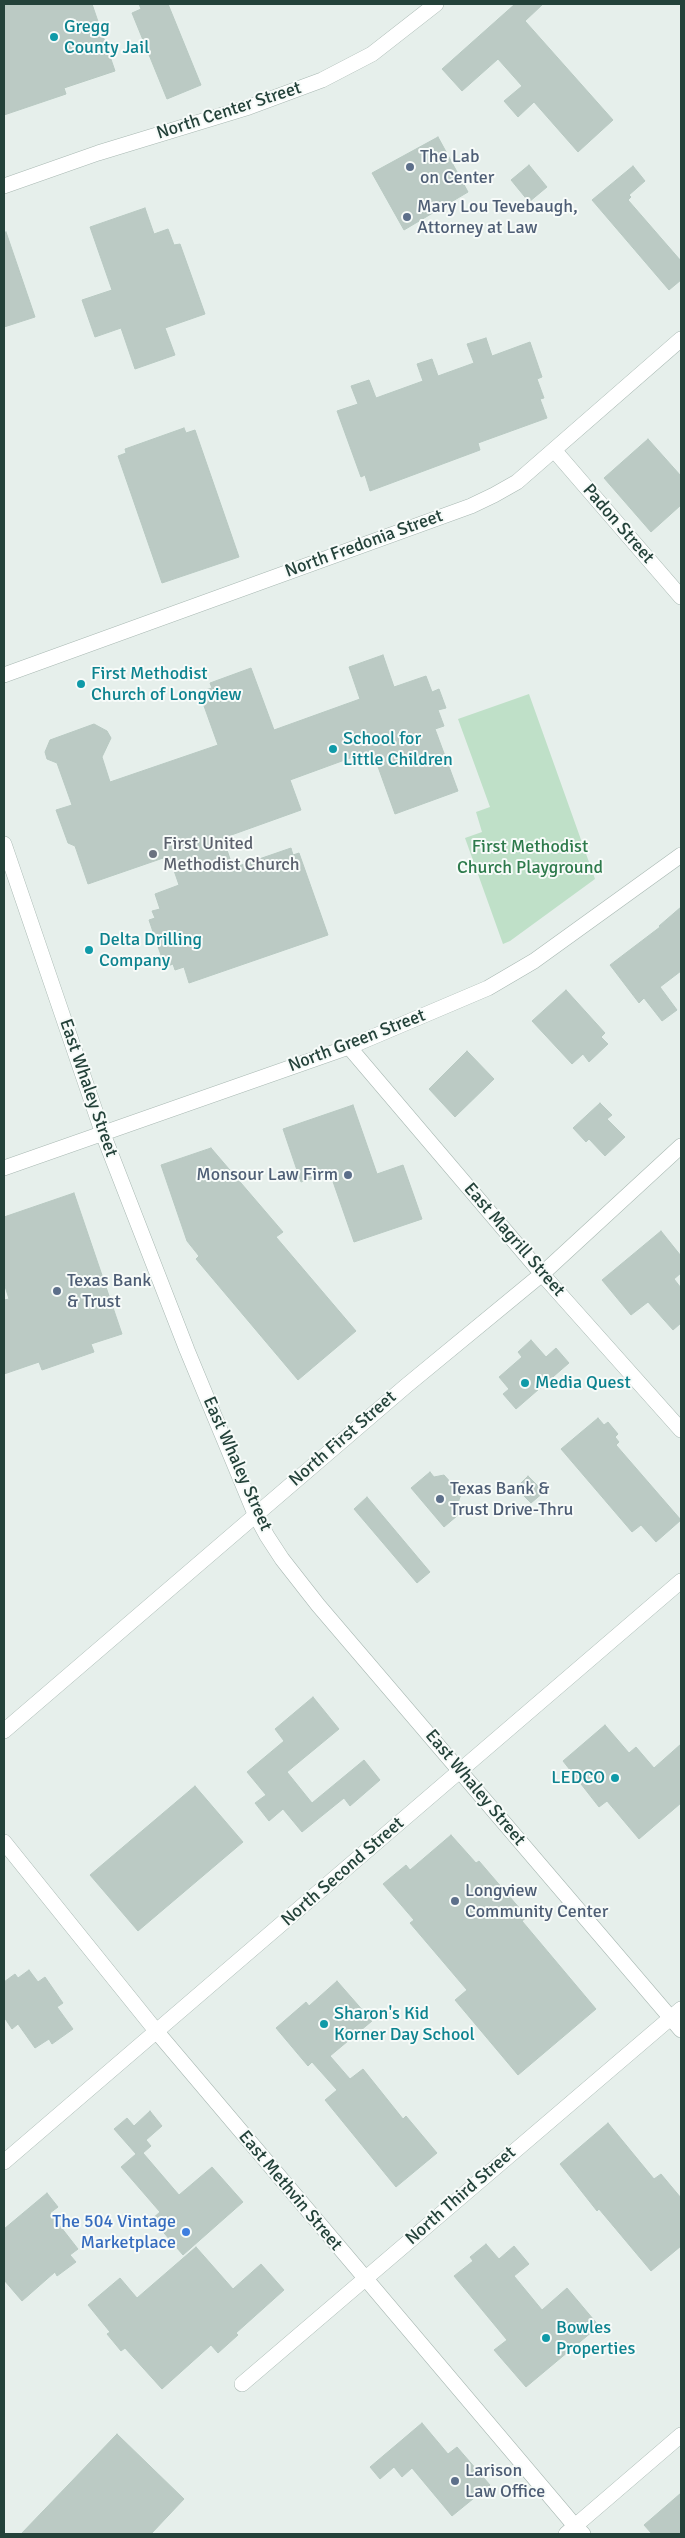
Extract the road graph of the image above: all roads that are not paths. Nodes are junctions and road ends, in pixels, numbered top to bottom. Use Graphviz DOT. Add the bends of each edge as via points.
graph roads {
  1 [pos="436,4"];
  2 [pos="4,186"];
  3 [pos="681,339"];
  4 [pos="554,450"];
  5 [pos="681,597"];
  6 [pos="4,675"];
  7 [pos="4,844"];
  8 [pos="681,856"];
  9 [pos="349,1048"];
  10 [pos="103,1134"];
  11 [pos="681,1146"];
  12 [pos="4,1168"];
  13 [pos="542,1274"];
  14 [pos="681,1430"];
  15 [pos="255,1514"];
  16 [pos="681,1581"];
  17 [pos="4,1731"];
  18 [pos="460,1771"];
  19 [pos="4,1842"];
  20 [pos="676,2013"];
  21 [pos="681,2030"];
  22 [pos="156,2032"];
  23 [pos="4,2162"];
  24 [pos="364,2279"];
  25 [pos="242,2384"];
  26 [pos="681,2435"];
  27 [pos="575,2532"];
  1 -- 2 [label="street, North Center Street" via="372,54 322,80 249,107 98,153"];
  3 -- 4 [label="street, North Fredonia Street"];
  4 -- 5 [label="street, Padon Street"];
  4 -- 6 [label="street, North Fredonia Street" via="506,489 471,506"];
  7 -- 10 [label="street, East Whaley Street"];
  8 -- 9 [label="street, North Green Street" via="506,978"];
  9 -- 10 [label="street, North Green Street"];
  9 -- 13 [label="street, East Magrill Street"];
  10 -- 12 [label="street, North Green Street"];
  10 -- 15 [label="street, East Whaley Street"];
  11 -- 13 [label="street, North First Street"];
  13 -- 14 [label="street, East Magrill Street"];
  13 -- 15 [label="street, North First Street"];
  15 -- 17 [label="street, North First Street"];
  15 -- 18 [label="street, East Whaley Street" via="282,1559 318,1605"];
  16 -- 18 [label="street, North Second Street"];
  18 -- 20 [label="street, East Whaley Street"];
  18 -- 22 [label="street, North Second Street"];
  19 -- 22 [label="street, East Methvin Street"];
  20 -- 21 [label="street, East Whaley Street"];
  20 -- 24 [label="street, North Third Street"];
  22 -- 23 [label="street, North Second Street"];
  22 -- 24 [label="street, East Methvin Street"];
  24 -- 25 [label="street, North Third Street"];
  24 -- 27 [label="street, East Methvin Street"];
  26 -- 27 [label="street"];
}
